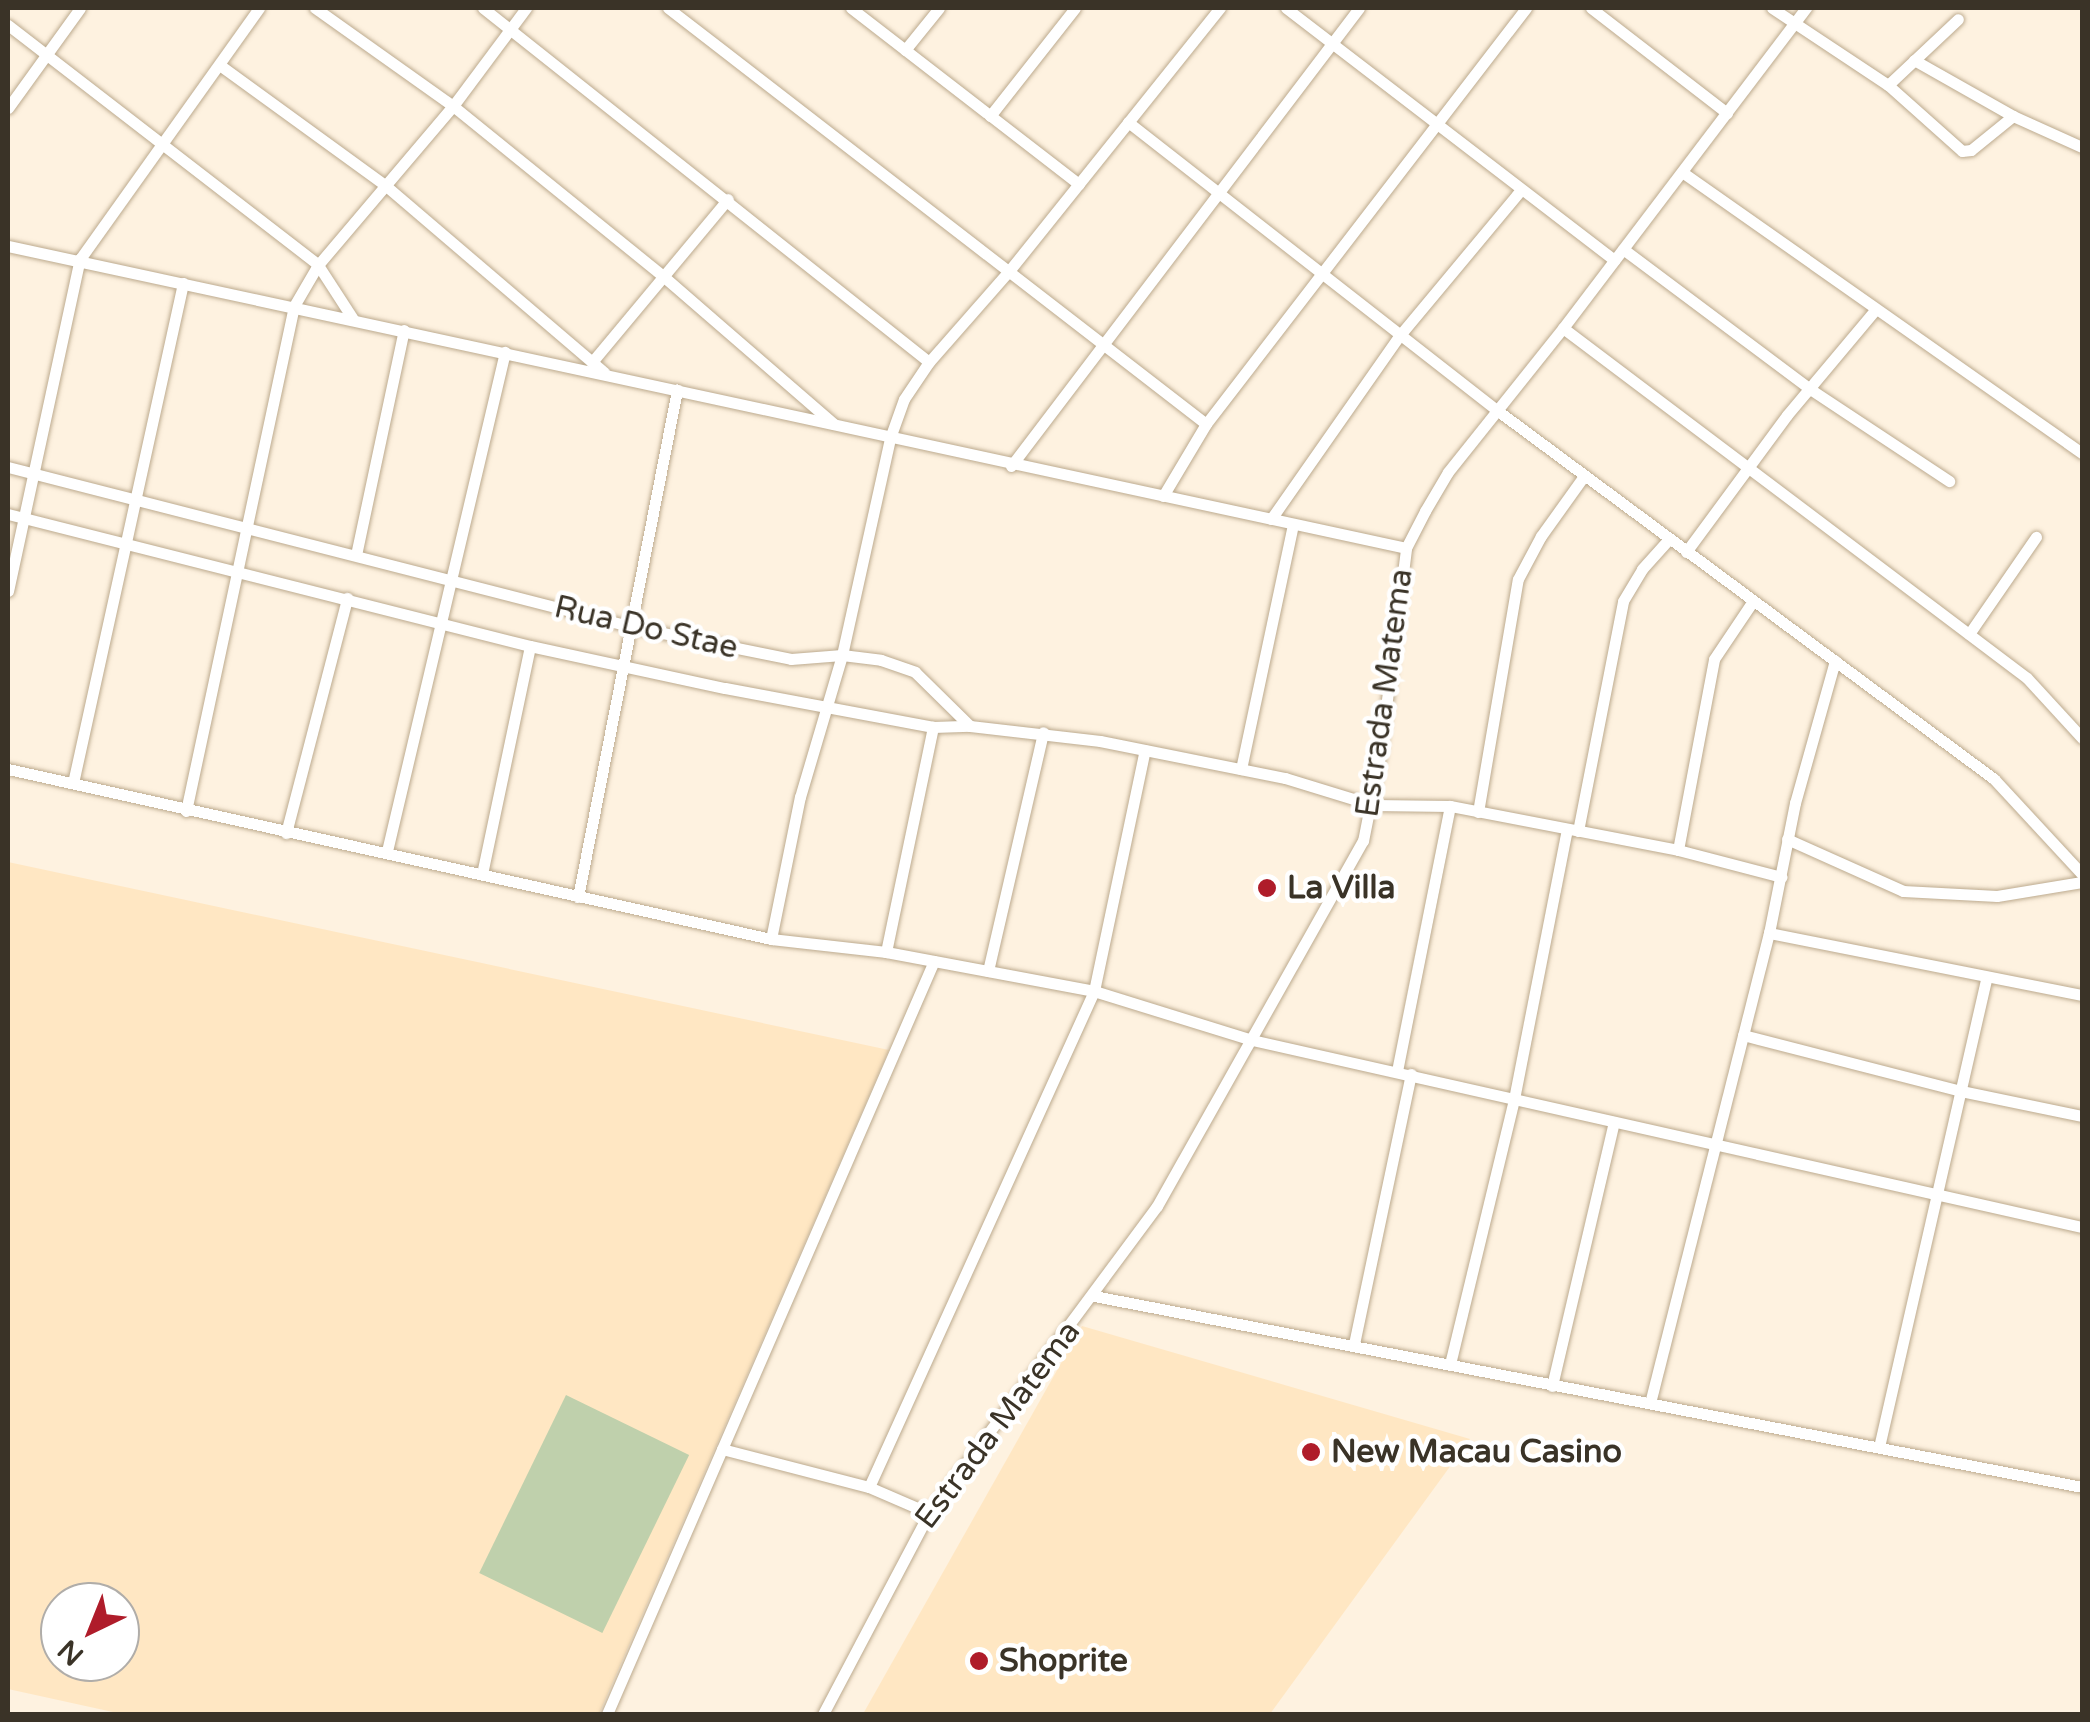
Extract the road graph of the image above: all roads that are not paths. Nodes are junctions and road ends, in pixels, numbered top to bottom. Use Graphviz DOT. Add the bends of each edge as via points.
graph roads {
  1 [pos="80,8"];
  2 [pos="259,8"];
  3 [pos="316,8"];
  4 [pos="483,8"];
  5 [pos="526,8"];
  6 [pos="668,8"];
  7 [pos="850,8"];
  8 [pos="939,8"];
  9 [pos="1075,8"];
  10 [pos="1220,8"];
  11 [pos="1286,8"];
  12 [pos="1359,8"];
  13 [pos="1526,8"];
  14 [pos="1591,8"];
  15 [pos="1772,8"];
  16 [pos="1806,8"];
  17 [pos="1958,19"];
  18 [pos="1796,24"];
  19 [pos="8,25"];
  20 [pos="510,29"];
  21 [pos="1330,43"];
  22 [pos="905,50"];
  23 [pos="46,52"];
  24 [pos="1914,60"];
  25 [pos="221,66"];
  26 [pos="1888,85"];
  27 [pos="453,106"];
  28 [pos="8,108"];
  29 [pos="1727,114"];
  30 [pos="990,116"];
  31 [pos="2013,116"];
  32 [pos="1128,122"];
  33 [pos="1437,123"];
  34 [pos="162,147"];
  35 [pos="2082,147"];
  36 [pos="1682,172"];
  37 [pos="1079,184"];
  38 [pos="386,186"];
  39 [pos="1522,190"];
  40 [pos="1215,193"];
  41 [pos="728,199"];
  42 [pos="8,246"];
  43 [pos="1619,255"];
  44 [pos="80,259"];
  45 [pos="318,266"];
  46 [pos="1009,270"];
  47 [pos="1322,274"];
  48 [pos="663,276"];
  49 [pos="183,284"];
  50 [pos="294,306"];
  51 [pos="1876,310"];
  52 [pos="352,319"];
  53 [pos="1563,328"];
  54 [pos="404,330"];
  55 [pos="1400,335"];
  56 [pos="1102,343"];
  57 [pos="505,352"];
  58 [pos="592,362"];
  59 [pos="929,362"];
  60 [pos="607,374"];
  61 [pos="1810,389"];
  62 [pos="677,390"];
  63 [pos="1498,411"];
  64 [pos="1206,424"];
  65 [pos="836,426"];
  66 [pos="890,438"];
  67 [pos="2082,453"];
  68 [pos="1011,466"];
  69 [pos="8,467"];
  70 [pos="1748,467"];
  71 [pos="34,473"];
  72 [pos="1584,476"];
  73 [pos="1949,481"];
  74 [pos="1163,496"];
  75 [pos="135,499"];
  76 [pos="8,514"];
  77 [pos="22,518"];
  78 [pos="1271,519"];
  79 [pos="1293,524"];
  80 [pos="244,525"];
  81 [pos="2036,537"];
  82 [pos="1669,540"];
  83 [pos="125,542"];
  84 [pos="1406,548"];
  85 [pos="1686,552"];
  86 [pos="356,555"];
  87 [pos="236,570"];
  88 [pos="452,581"];
  89 [pos="8,591"];
  90 [pos="346,598"];
  91 [pos="1752,601"];
  92 [pos="442,624"];
  93 [pos="633,627"];
  94 [pos="1969,634"];
  95 [pos="530,646"];
  96 [pos="842,655"];
  97 [pos="1835,662"];
  98 [pos="626,667"];
  99 [pos="823,708"];
  100 [pos="970,726"];
  101 [pos="933,727"];
  102 [pos="1042,732"];
  103 [pos="2082,738"];
  104 [pos="1145,750"];
  105 [pos="8,768"];
  106 [pos="1241,769"];
  107 [pos="73,783"];
  108 [pos="1372,805"];
  109 [pos="1450,806"];
  110 [pos="186,811"];
  111 [pos="1478,812"];
  112 [pos="1572,830"];
  113 [pos="286,834"];
  114 [pos="1788,840"];
  115 [pos="1678,850"];
  116 [pos="387,851"];
  117 [pos="482,874"];
  118 [pos="2082,874"];
  119 [pos="1782,877"];
  120 [pos="2082,882"];
  121 [pos="578,897"];
  122 [pos="1768,933"];
  123 [pos="770,939"];
  124 [pos="886,952"];
  125 [pos="934,961"];
  126 [pos="988,971"];
  127 [pos="1986,978"];
  128 [pos="1094,991"];
  129 [pos="2082,995"];
  130 [pos="1743,1035"];
  131 [pos="1252,1040"];
  132 [pos="1396,1071"];
  133 [pos="1411,1074"];
  134 [pos="1961,1091"];
  135 [pos="1514,1099"];
  136 [pos="2082,1116"];
  137 [pos="1614,1122"];
  138 [pos="1716,1146"];
  139 [pos="1935,1193"];
  140 [pos="2082,1227"];
  141 [pos="1094,1296"];
  142 [pos="1354,1344"];
  143 [pos="1450,1364"];
  144 [pos="1552,1386"];
  145 [pos="1650,1403"];
  146 [pos="1878,1447"];
  147 [pos="722,1450"];
  148 [pos="870,1487"];
  149 [pos="2082,1487"];
  150 [pos="929,1513"];
  151 [pos="608,1714"];
  152 [pos="823,1714"];
  1 -- 23 [label="street"];
  2 -- 25 [label="street"];
  3 -- 27 [label="street"];
  4 -- 20 [label="street"];
  5 -- 20 [label="street"];
  6 -- 46 [label="street"];
  7 -- 22 [label="street"];
  8 -- 22 [label="street"];
  9 -- 30 [label="street"];
  10 -- 32 [label="street"];
  11 -- 21 [label="street"];
  12 -- 21 [label="street"];
  13 -- 33 [label="street"];
  14 -- 29 [label="street"];
  15 -- 18 [label="street"];
  16 -- 18 [label="street, Estrada Matema"];
  17 -- 24 [label="street"];
  18 -- 26 [label="street"];
  18 -- 29 [label="street, Estrada Matema"];
  19 -- 23 [label="street"];
  20 -- 27 [label="street"];
  20 -- 41 [label="street"];
  21 -- 33 [label="street"];
  21 -- 40 [label="street"];
  22 -- 30 [label="street"];
  23 -- 28 [label="street"];
  23 -- 34 [label="street"];
  24 -- 26 [label="street"];
  24 -- 31 [label="street"];
  25 -- 34 [label="street"];
  25 -- 38 [label="street"];
  26 -- 31 [label="street" via="1962,152"];
  27 -- 38 [label="street"];
  27 -- 48 [label="street"];
  29 -- 36 [label="street, Estrada Matema"];
  30 -- 37 [label="street"];
  31 -- 35 [label="street"];
  32 -- 37 [label="street"];
  32 -- 40 [label="street"];
  33 -- 39 [label="street"];
  33 -- 47 [label="street"];
  34 -- 44 [label="street"];
  34 -- 45 [label="street"];
  36 -- 43 [label="street, Estrada Matema"];
  36 -- 51 [label="street"];
  37 -- 46 [label="street"];
  38 -- 45 [label="street"];
  38 -- 58 [label="street"];
  39 -- 43 [label="street"];
  39 -- 55 [label="street"];
  40 -- 47 [label="street"];
  40 -- 56 [label="street"];
  41 -- 48 [label="street"];
  41 -- 59 [label="street"];
  42 -- 44 [label="street"];
  43 -- 53 [label="street, Estrada Matema"];
  43 -- 61 [label="street"];
  44 -- 49 [label="street"];
  44 -- 71 [label="street"];
  45 -- 50 [label="street"];
  45 -- 52 [label="street"];
  46 -- 56 [label="street"];
  46 -- 59 [label="street"];
  47 -- 55 [label="street"];
  47 -- 64 [label="street"];
  48 -- 58 [label="street"];
  48 -- 65 [label="street"];
  49 -- 50 [label="street"];
  49 -- 75 [label="street"];
  50 -- 52 [label="street"];
  50 -- 80 [label="street"];
  51 -- 61 [label="street"];
  51 -- 67 [label="street"];
  52 -- 54 [label="street"];
  53 -- 63 [label="street, Estrada Matema"];
  53 -- 70 [label="street"];
  54 -- 57 [label="street"];
  54 -- 86 [label="street"];
  55 -- 63 [label="street"];
  55 -- 78 [label="street"];
  56 -- 64 [label="street"];
  56 -- 68 [label="street"];
  57 -- 60 [label="street"];
  57 -- 88 [label="street"];
  58 -- 60 [label="street"];
  59 -- 66 [label="street"];
  60 -- 62 [label="street"];
  61 -- 70 [label="street"];
  61 -- 73 [label="street"];
  62 -- 65 [label="street"];
  62 -- 93 [label="street"];
  63 -- 72 [label="street"];
  63 -- 84 [label="street, Estrada Matema" via="1448,472"];
  64 -- 74 [label="street"];
  65 -- 66 [label="street"];
  66 -- 68 [label="street"];
  66 -- 96 [label="street"];
  68 -- 74 [label="street"];
  69 -- 71 [label="street, Rua Do Stae"];
  70 -- 85 [label="street"];
  70 -- 94 [label="street"];
  71 -- 75 [label="street, Rua Do Stae"];
  71 -- 77 [label="street"];
  72 -- 82 [label="street"];
  72 -- 111 [label="street" via="1518,579"];
  74 -- 78 [label="street"];
  75 -- 80 [label="street, Rua Do Stae"];
  75 -- 83 [label="street"];
  76 -- 77 [label="street"];
  77 -- 83 [label="street"];
  77 -- 89 [label="street"];
  78 -- 79 [label="street"];
  79 -- 84 [label="street"];
  79 -- 106 [label="street"];
  80 -- 86 [label="street, Rua Do Stae"];
  80 -- 87 [label="street"];
  81 -- 94 [label="street"];
  82 -- 85 [label="street"];
  82 -- 112 [label="street" via="1623,601"];
  83 -- 87 [label="street"];
  83 -- 107 [label="street"];
  84 -- 108 [label="street, Estrada Matema"];
  85 -- 91 [label="street"];
  86 -- 88 [label="street, Rua Do Stae"];
  87 -- 90 [label="street"];
  87 -- 110 [label="street"];
  88 -- 92 [label="street"];
  88 -- 93 [label="street, Rua Do Stae"];
  90 -- 92 [label="street"];
  90 -- 113 [label="street"];
  91 -- 97 [label="street"];
  91 -- 115 [label="street" via="1714,659"];
  92 -- 95 [label="street"];
  92 -- 116 [label="street"];
  93 -- 96 [label="street, Rua Do Stae" via="791,659"];
  93 -- 98 [label="street"];
  94 -- 103 [label="street" via="2028,678"];
  95 -- 98 [label="street"];
  95 -- 117 [label="street"];
  96 -- 99 [label="street"];
  96 -- 100 [label="street, Rua Do Stae" via="915,672"];
  97 -- 114 [label="street"];
  97 -- 118 [label="street" via="1994,779"];
  98 -- 99 [label="street"];
  98 -- 121 [label="street"];
  99 -- 101 [label="street"];
  99 -- 123 [label="street"];
  100 -- 101 [label="street"];
  100 -- 102 [label="street"];
  101 -- 124 [label="street"];
  102 -- 104 [label="street"];
  102 -- 126 [label="street"];
  104 -- 106 [label="street"];
  104 -- 128 [label="street"];
  105 -- 107 [label="street"];
  106 -- 108 [label="street"];
  107 -- 110 [label="street"];
  108 -- 109 [label="street"];
  108 -- 131 [label="street, Estrada Matema" via="1363,841"];
  109 -- 111 [label="street"];
  109 -- 132 [label="street"];
  110 -- 113 [label="street"];
  111 -- 112 [label="street"];
  112 -- 115 [label="street"];
  112 -- 135 [label="street"];
  113 -- 116 [label="street"];
  114 -- 119 [label="street"];
  114 -- 120 [label="street" via="1903,891 1997,896"];
  115 -- 119 [label="street"];
  116 -- 117 [label="street"];
  117 -- 121 [label="street"];
  119 -- 122 [label="street"];
  121 -- 123 [label="street"];
  122 -- 127 [label="street"];
  122 -- 130 [label="street"];
  123 -- 124 [label="street"];
  124 -- 125 [label="street"];
  125 -- 126 [label="street"];
  125 -- 147 [label="street"];
  126 -- 128 [label="street"];
  127 -- 129 [label="street"];
  127 -- 134 [label="street"];
  128 -- 131 [label="street"];
  128 -- 148 [label="street"];
  130 -- 134 [label="street"];
  130 -- 138 [label="street"];
  131 -- 132 [label="street"];
  131 -- 141 [label="street, Estrada Matema" via="1158,1206"];
  132 -- 133 [label="street"];
  133 -- 135 [label="street"];
  133 -- 142 [label="street"];
  134 -- 136 [label="street"];
  134 -- 139 [label="street"];
  135 -- 137 [label="street"];
  135 -- 143 [label="street"];
  137 -- 138 [label="street"];
  137 -- 144 [label="street"];
  138 -- 139 [label="street"];
  138 -- 145 [label="street"];
  139 -- 140 [label="street"];
  139 -- 146 [label="street"];
  141 -- 142 [label="street"];
  141 -- 150 [label="street, Estrada Matema"];
  142 -- 143 [label="street"];
  143 -- 144 [label="street"];
  144 -- 145 [label="street"];
  145 -- 146 [label="street"];
  146 -- 149 [label="street"];
  147 -- 148 [label="street"];
  147 -- 151 [label="street"];
  148 -- 150 [label="street"];
  150 -- 152 [label="street, Estrada Matema"];
}
